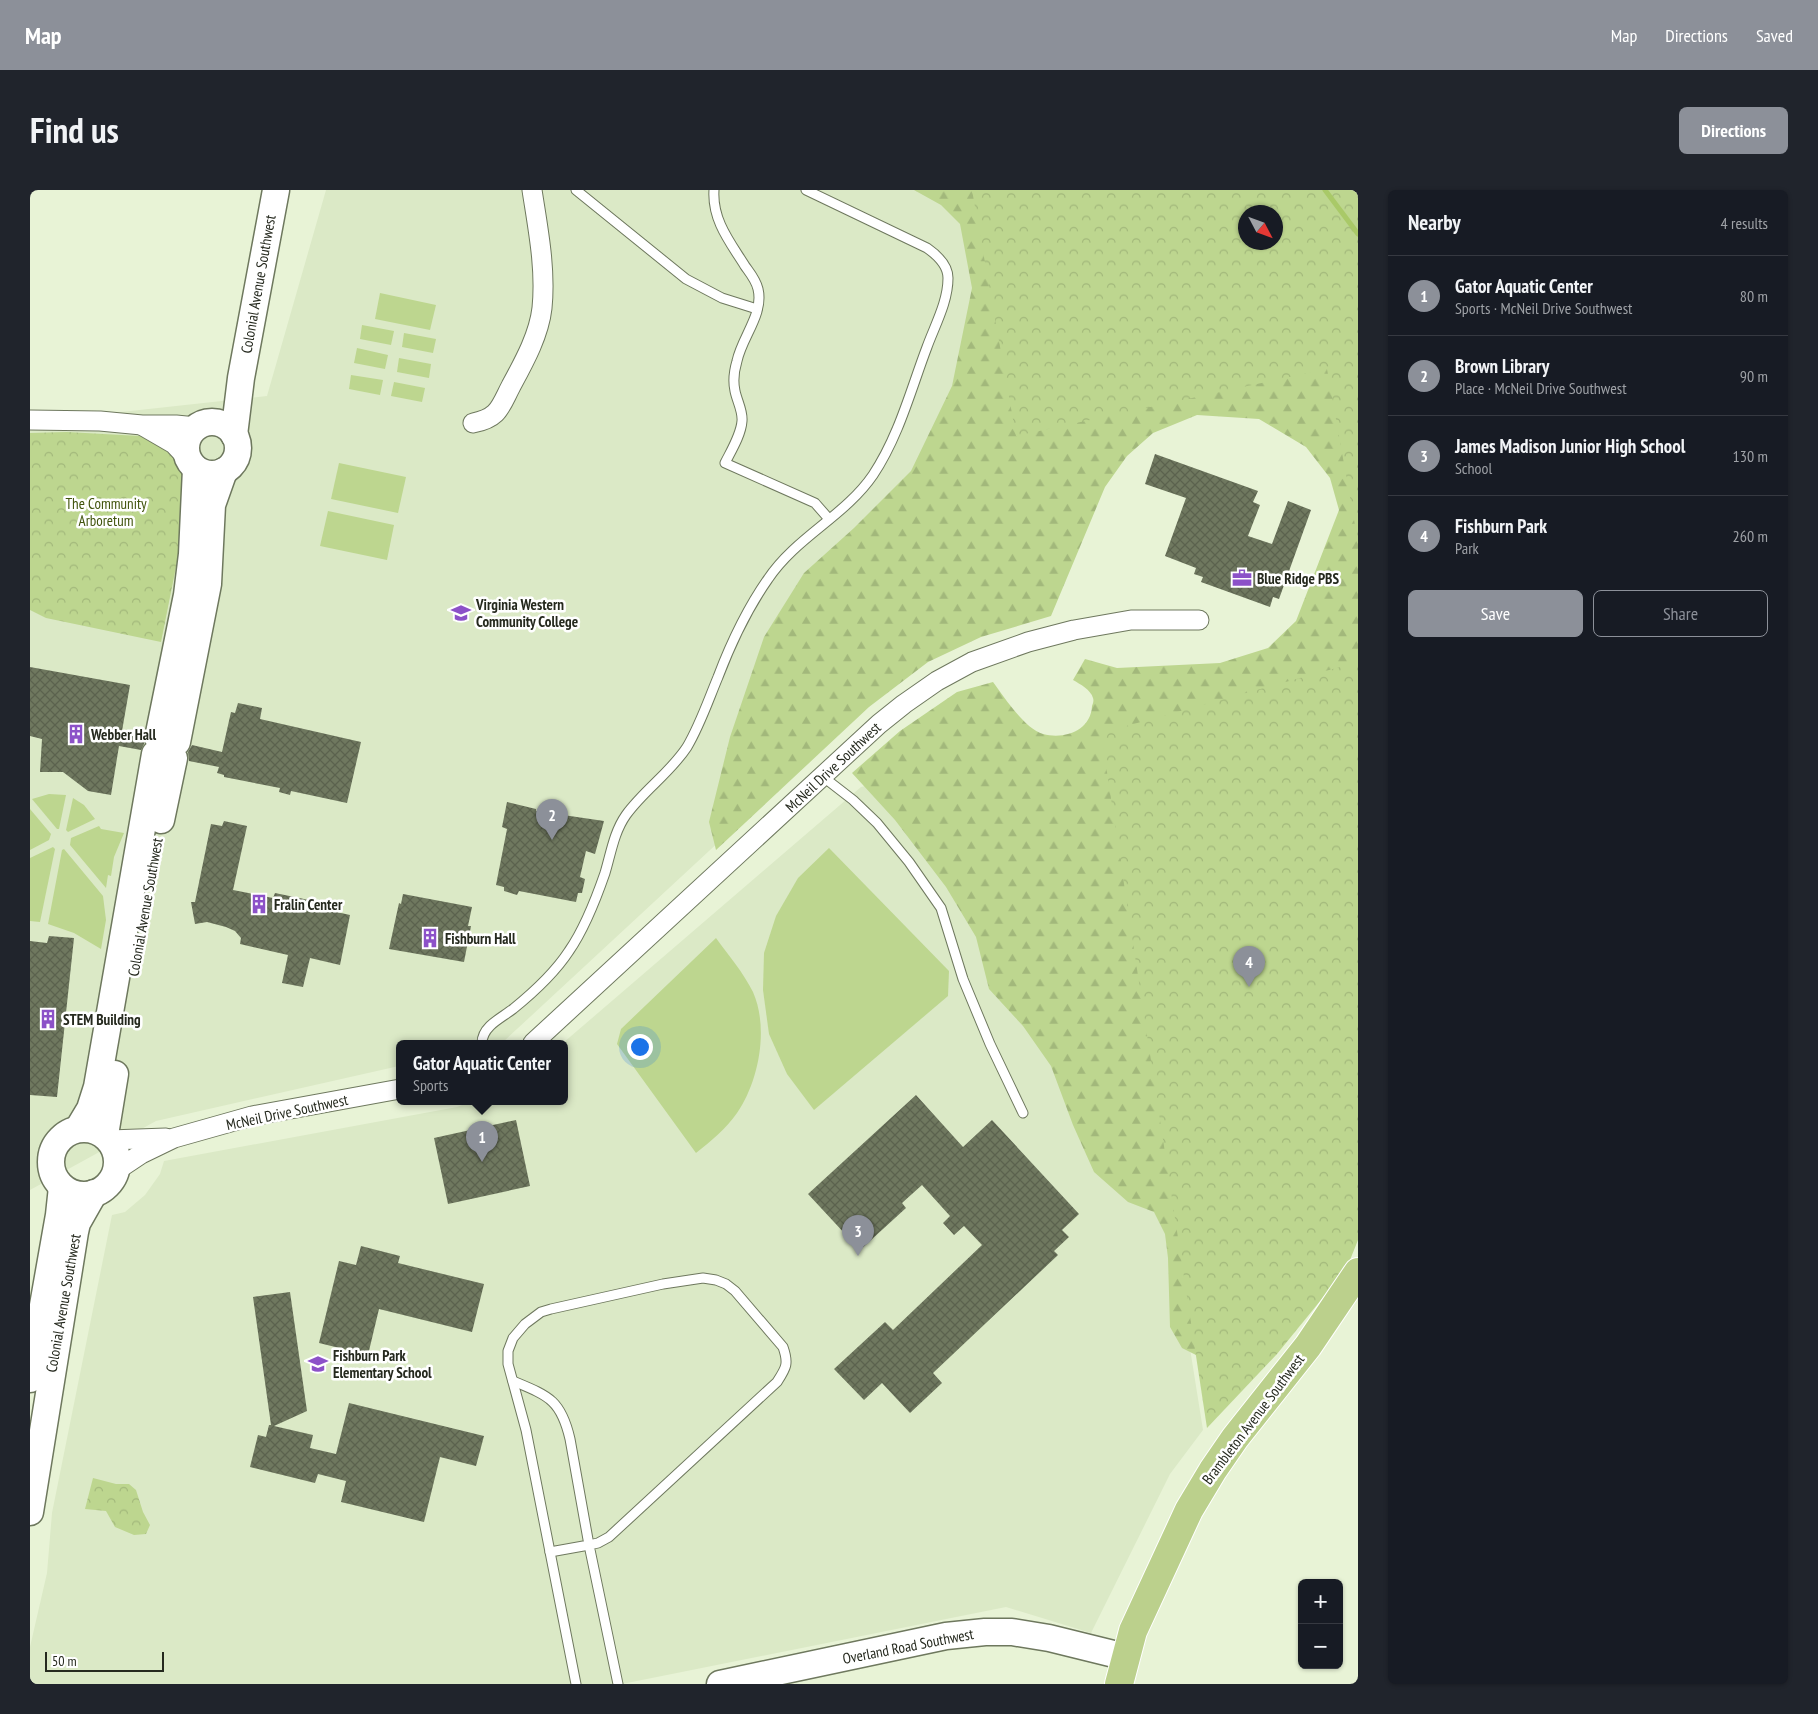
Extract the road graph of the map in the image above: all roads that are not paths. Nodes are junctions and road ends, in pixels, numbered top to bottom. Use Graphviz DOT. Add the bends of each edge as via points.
graph roads {
  1 [pos="276,190"];
  2 [pos="532,190"];
  3 [pos="576,190"];
  4 [pos="714,190"];
  5 [pos="806,190"];
  6 [pos="757,309"];
  7 [pos="30,420"];
  8 [pos="473,423"];
  9 [pos="142,426"];
  10 [pos="215,428"];
  11 [pos="192,464"];
  12 [pos="224,471"];
  13 [pos="829,519"];
  14 [pos="1199,620"];
  15 [pos="166,748"];
  16 [pos="822,776"];
  17 [pos="482,1040"];
  18 [pos="536,1040"];
  19 [pos="396,1090"];
  20 [pos="1023,1113"];
  21 [pos="78,1129"];
  22 [pos="108,1138"];
  23 [pos="174,1138"];
  24 [pos="117,1170"];
  25 [pos="62,1187"];
  26 [pos="94,1193"];
  27 [pos="1358,1272"];
  28 [pos="30,1379"];
  29 [pos="513,1381"];
  30 [pos="30,1512"];
  31 [pos="589,1545"];
  32 [pos="550,1552"];
  33 [pos="1126,1657"];
  34 [pos="576,1684"];
  35 [pos="618,1684"];
  36 [pos="720,1684"];
  37 [pos="1119,1684"];
  1 -- 10 [label="main road, Colonial Avenue Southwest" via="241,378"];
  2 -- 8 [label="street" via="542,261 542,310 523,365 498,411 486,420"];
  3 -- 6 [label="lane" via="686,278 722,298"];
  4 -- 6 [label="lane" via="721,230 755,280 759,299"];
  5 -- 13 [label="lane" via="927,248 938,256 948,278 944,302 895,433 873,475"];
  6 -- 13 [label="lane" via="736,362 735,390 742,421 725,463 815,503"];
  7 -- 9 [label="street" via="100,421"];
  9 -- 10 [label="street"];
  9 -- 11 [label="street" via="174,444"];
  10 -- 11 [label="main road" via="190,433 186,450"];
  10 -- 12 [label="main road" via="238,450 232,465"];
  11 -- 12 [label="main road" via="209,474"];
  11 -- 15 [label="main road, Colonial Avenue Southwest" via="192,554"];
  12 -- 15 [label="main road, Colonial Avenue Southwest" via="212,505 208,584"];
  13 -- 17 [label="lane" via="788,554 753,602 687,747 618,828 596,897 571,949 540,987 489,1027"];
  14 -- 16 [label="street, McNeil Drive Southwest" via="1131,620 1074,630 972,662 904,704"];
  15 -- 21 [label="main road, Colonial Avenue Southwest" via="97,1087 90,1109"];
  15 -- 22 [label="main road, Colonial Avenue Southwest"];
  16 -- 18 [label="street, McNeil Drive Southwest"];
  16 -- 20 [label="lane" via="877,823 941,908 963,978"];
  19 -- 23 [label="street, McNeil Drive Southwest" via="252,1116"];
  21 -- 22 [label="main road" via="96,1130"];
  21 -- 25 [label="main road, Colonial Avenue Southwest" via="57,1141 52,1152 53,1174"];
  22 -- 23 [label="street, McNeil Drive Southwest"];
  22 -- 24 [label="main road, Colonial Avenue Southwest" via="117,1153"];
  23 -- 24 [label="street, McNeil Drive Southwest"];
  24 -- 26 [label="main road, Colonial Avenue Southwest" via="110,1184"];
  25 -- 26 [label="main road" via="78,1195"];
  25 -- 28 [label="main road, Colonial Avenue Southwest"];
  26 -- 30 [label="main road, Colonial Avenue Southwest" via="75,1232"];
  27 -- 33 [label="main road, Brambleton Avenue Southwest" via="1308,1346 1213,1470 1189,1510 1133,1631"];
  29 -- 31 [label="lane" via="531,1388 560,1409 570,1439"];
  29 -- 31 [label="lane" via="508,1351 513,1338 541,1312 703,1278 726,1284 735,1291 783,1347 786,1366 777,1382 609,1537"];
  29 -- 32 [label="lane"];
  31 -- 32 [label="lane"];
  31 -- 35 [label="lane"];
  32 -- 34 [label="lane"];
  33 -- 36 [label="main road, Overland Road Southwest" via="1049,1638 1012,1632 985,1632 946,1636"];
  33 -- 37 [label="main road, Brambleton Avenue Southwest"];
}
